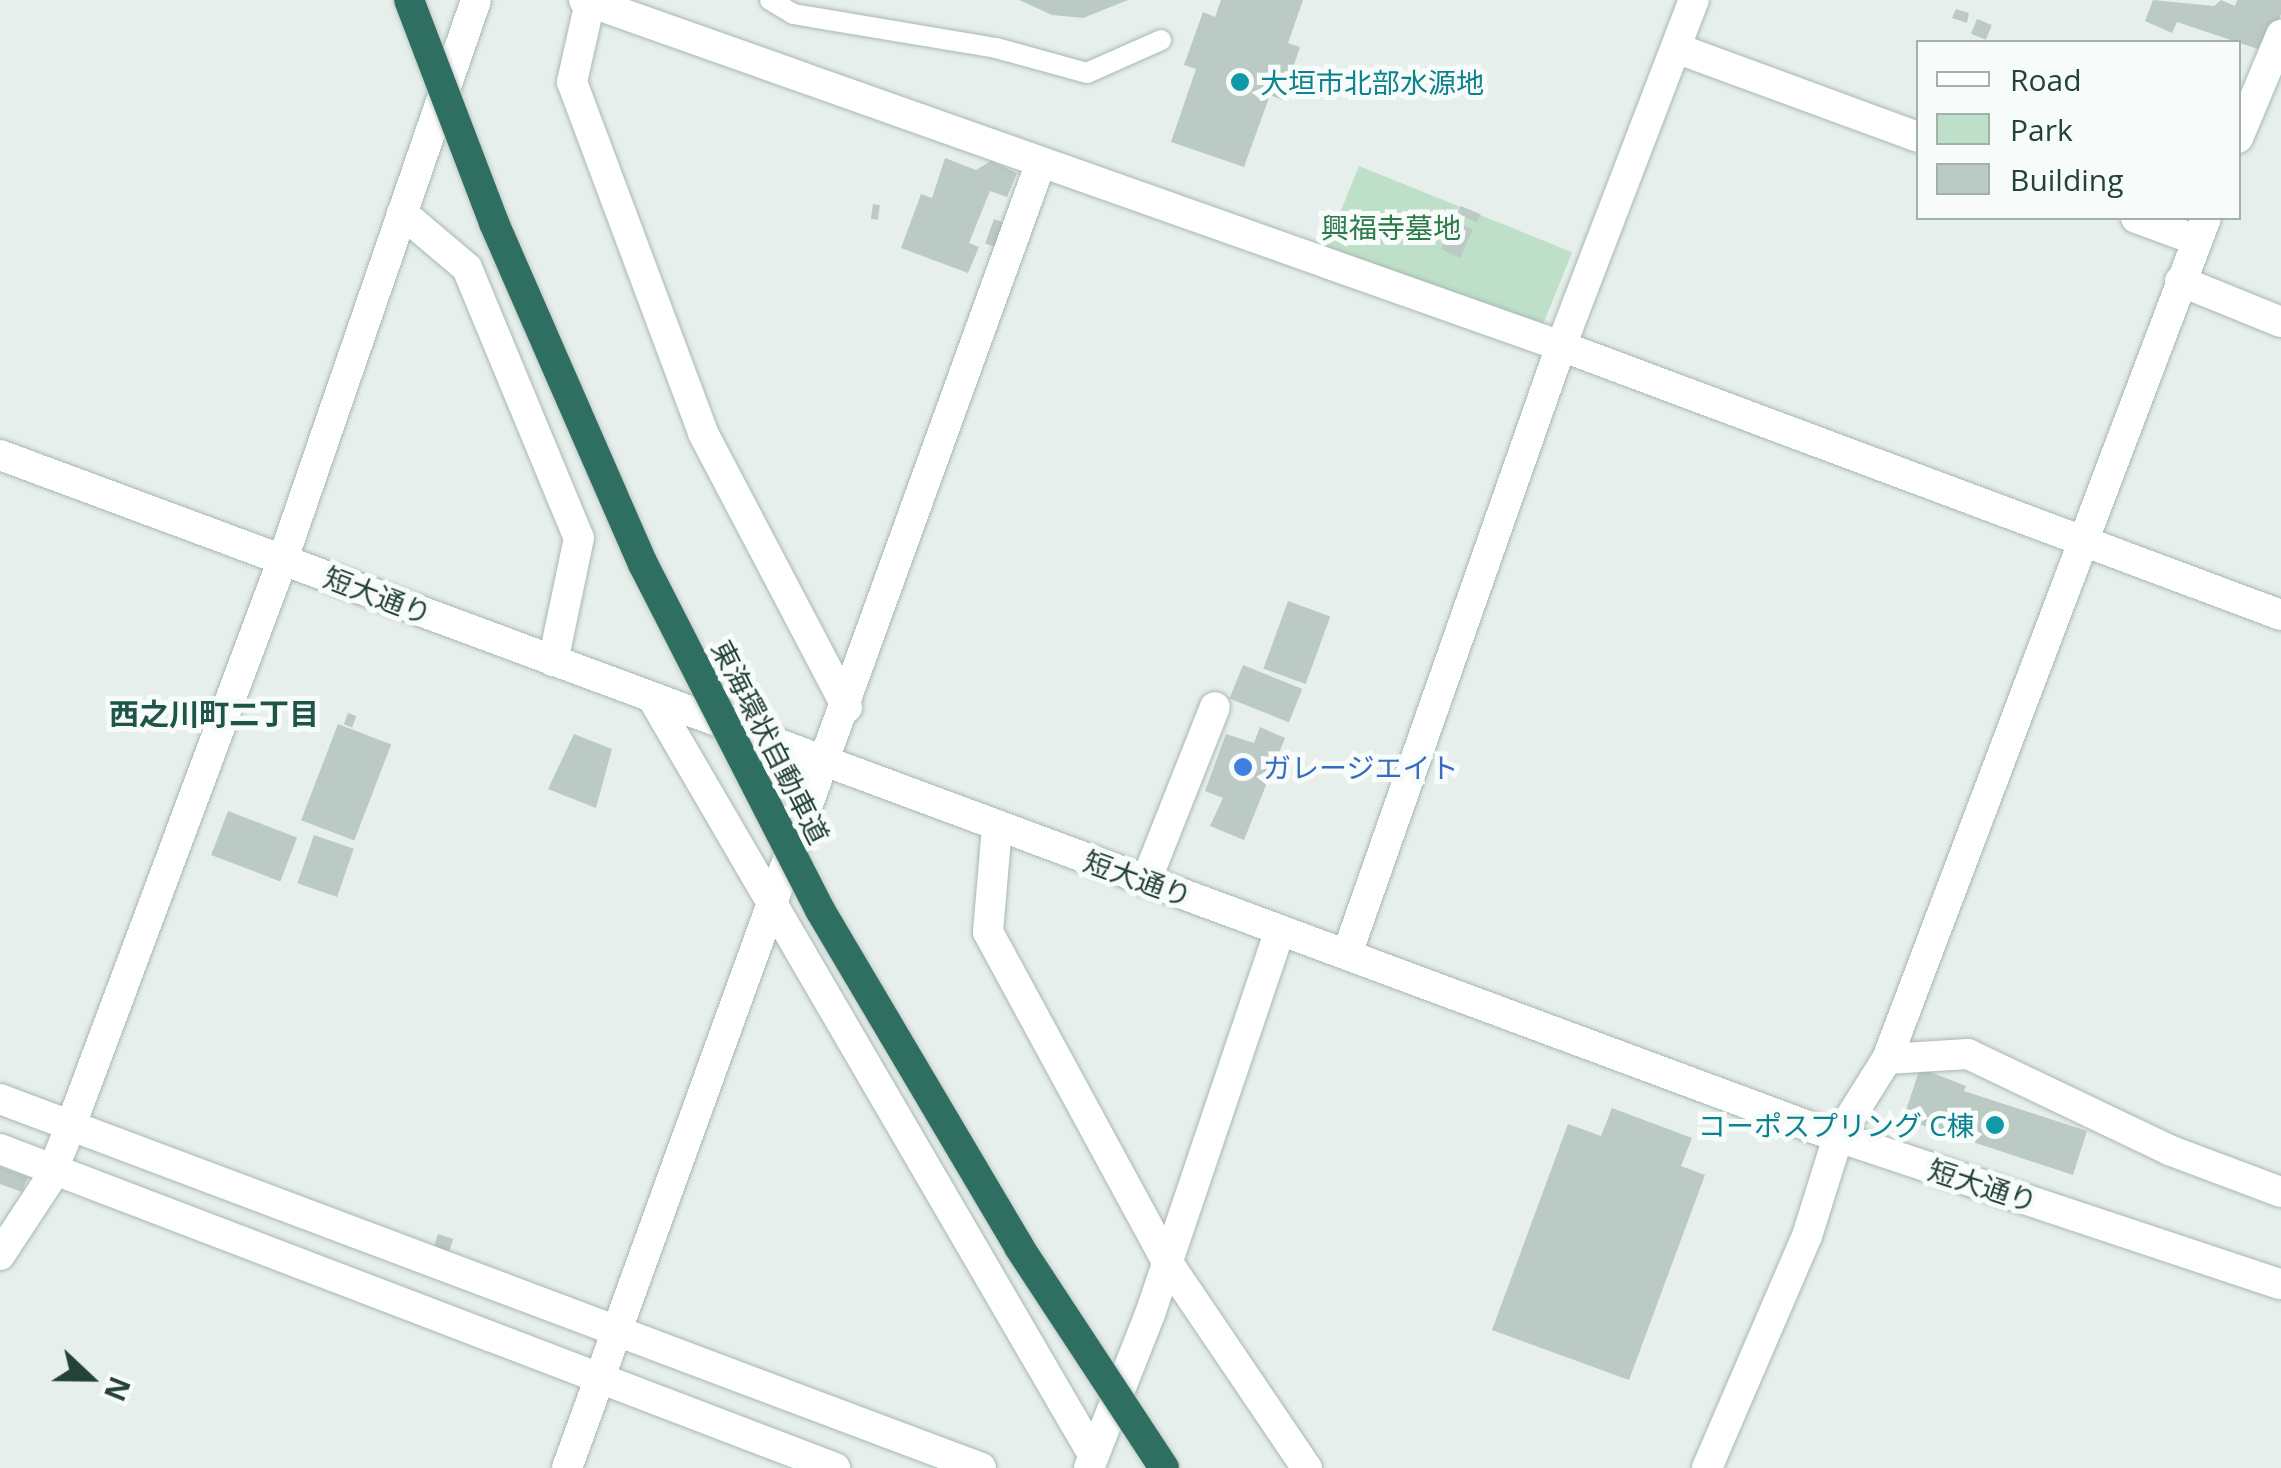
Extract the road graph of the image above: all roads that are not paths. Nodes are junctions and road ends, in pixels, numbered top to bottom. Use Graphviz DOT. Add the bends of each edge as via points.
graph roads {
  1 [pos="409,0"];
  2 [pos="476,0"];
  3 [pos="770,0"];
  4 [pos="1694,0"];
  5 [pos="587,1"];
  6 [pos="1161,40"];
  7 [pos="2279,44"];
  8 [pos="1676,48"];
  9 [pos="2241,131"];
  10 [pos="1916,136"];
  11 [pos="1041,162"];
  12 [pos="402,213"];
  13 [pos="2148,220"];
  14 [pos="2201,229"];
  15 [pos="2180,281"];
  16 [pos="2281,322"];
  17 [pos="1561,346"];
  18 [pos="0,455"];
  19 [pos="2084,536"];
  20 [pos="282,559"];
  21 [pos="2281,615"];
  22 [pos="552,661"];
  23 [pos="653,699"];
  24 [pos="1215,707"];
  25 [pos="847,708"];
  26 [pos="827,764"];
  27 [pos="997,826"];
  28 [pos="1146,880"];
  29 [pos="773,905"];
  30 [pos="1280,930"];
  31 [pos="1347,954"];
  32 [pos="1887,1059"];
  33 [pos="0,1099"];
  34 [pos="1838,1138"];
  35 [pos="0,1149"];
  36 [pos="61,1150"];
  37 [pos="2281,1192"];
  38 [pos="0,1255"];
  39 [pos="1168,1263"];
  40 [pos="2281,1284"];
  41 [pos="609,1357"];
  42 [pos="1092,1462"];
  43 [pos="567,1468"];
  44 [pos="835,1468"];
  45 [pos="981,1468"];
  46 [pos="1164,1468"];
  47 [pos="1307,1468"];
  48 [pos="1707,1468"];
  1 -- 46 [label="highway, 東海環状自動車道, bridge" via="494,223 643,564 820,910 1019,1247"];
  2 -- 12 [label="street"];
  3 -- 6 [label="lane" via="793,14 996,48 1087,72"];
  4 -- 8 [label="street"];
  5 -- 11 [label="street"];
  5 -- 25 [label="street" via="572,82 578,100 703,433"];
  7 -- 9 [label="street"];
  8 -- 10 [label="street"];
  8 -- 17 [label="street"];
  11 -- 17 [label="street"];
  11 -- 25 [label="street"];
  12 -- 20 [label="street"];
  12 -- 22 [label="street" via="468,268 579,538"];
  13 -- 14 [label="street"];
  14 -- 15 [label="street"];
  15 -- 16 [label="street"];
  15 -- 19 [label="street"];
  17 -- 19 [label="street"];
  17 -- 31 [label="street"];
  18 -- 20 [label="street, 短大通り"];
  19 -- 21 [label="street"];
  19 -- 32 [label="street"];
  20 -- 22 [label="street, 短大通り"];
  20 -- 36 [label="street"];
  22 -- 23 [label="street, 短大通り"];
  23 -- 26 [label="street, 短大通り"];
  23 -- 29 [label="street"];
  24 -- 28 [label="street"];
  25 -- 26 [label="street"];
  26 -- 27 [label="street, 短大通り"];
  26 -- 29 [label="street"];
  27 -- 28 [label="street, 短大通り"];
  27 -- 39 [label="street" via="988,932"];
  28 -- 30 [label="street, 短大通り"];
  29 -- 41 [label="street"];
  29 -- 42 [label="street"];
  30 -- 31 [label="street, 短大通り"];
  30 -- 39 [label="street"];
  31 -- 34 [label="street, 短大通り"];
  32 -- 34 [label="street"];
  32 -- 37 [label="street" via="1968,1054 2169,1150"];
  33 -- 36 [label="street"];
  34 -- 40 [label="street, 短大通り"];
  34 -- 48 [label="street" via="1807,1236"];
  35 -- 36 [label="street"];
  36 -- 38 [label="street"];
  36 -- 41 [label="street"];
  36 -- 41 [label="street"];
  39 -- 42 [label="street"];
  39 -- 47 [label="street"];
  41 -- 43 [label="street"];
  41 -- 44 [label="street"];
  41 -- 45 [label="street"];
}
